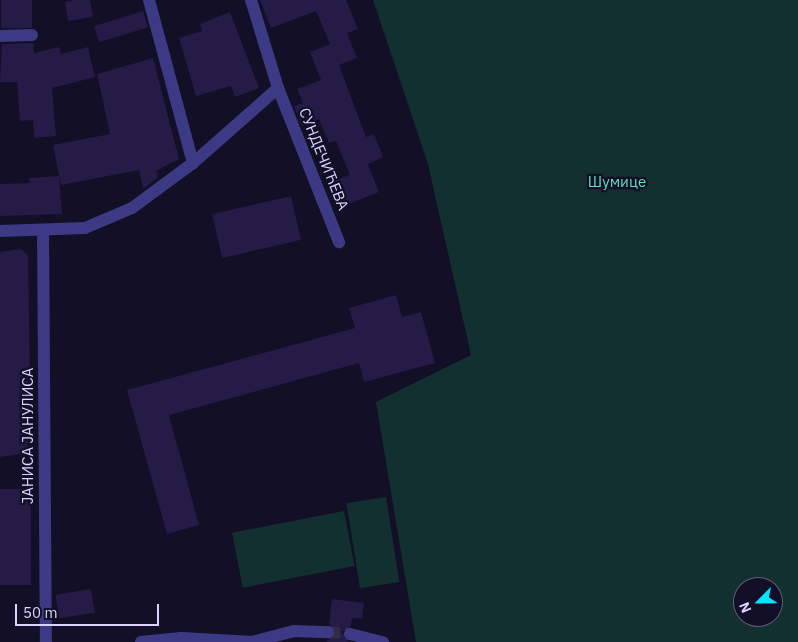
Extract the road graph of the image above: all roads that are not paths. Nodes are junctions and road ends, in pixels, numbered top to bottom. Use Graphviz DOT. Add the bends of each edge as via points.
graph roads {
  1 [pos="149,0"];
  2 [pos="251,0"];
  3 [pos="32,35"];
  4 [pos="0,36"];
  5 [pos="278,88"];
  6 [pos="194,163"];
  7 [pos="43,230"];
  8 [pos="0,231"];
  9 [pos="339,242"];
  10 [pos="328,632"];
  11 [pos="350,634"];
  12 [pos="230,641"];
  13 [pos="46,642"];
  14 [pos="141,642"];
  15 [pos="253,642"];
  16 [pos="383,642"];
  1 -- 6 [label="street"];
  2 -- 5 [label="street"];
  3 -- 4 [label="street"];
  5 -- 6 [label="street"];
  5 -- 9 [label="street, СУНДЕЧИЋЕВА"];
  6 -- 7 [label="street" via="132,208 112,218 85,228"];
  7 -- 8 [label="street"];
  7 -- 13 [label="street, ЈАНИСА ЈАНУЛИСА"];
  10 -- 15 [label="street" via="294,631"];
  11 -- 16 [label="street"];
  12 -- 14 [label="street" via="165,638"];
  12 -- 15 [label="street"];
}
